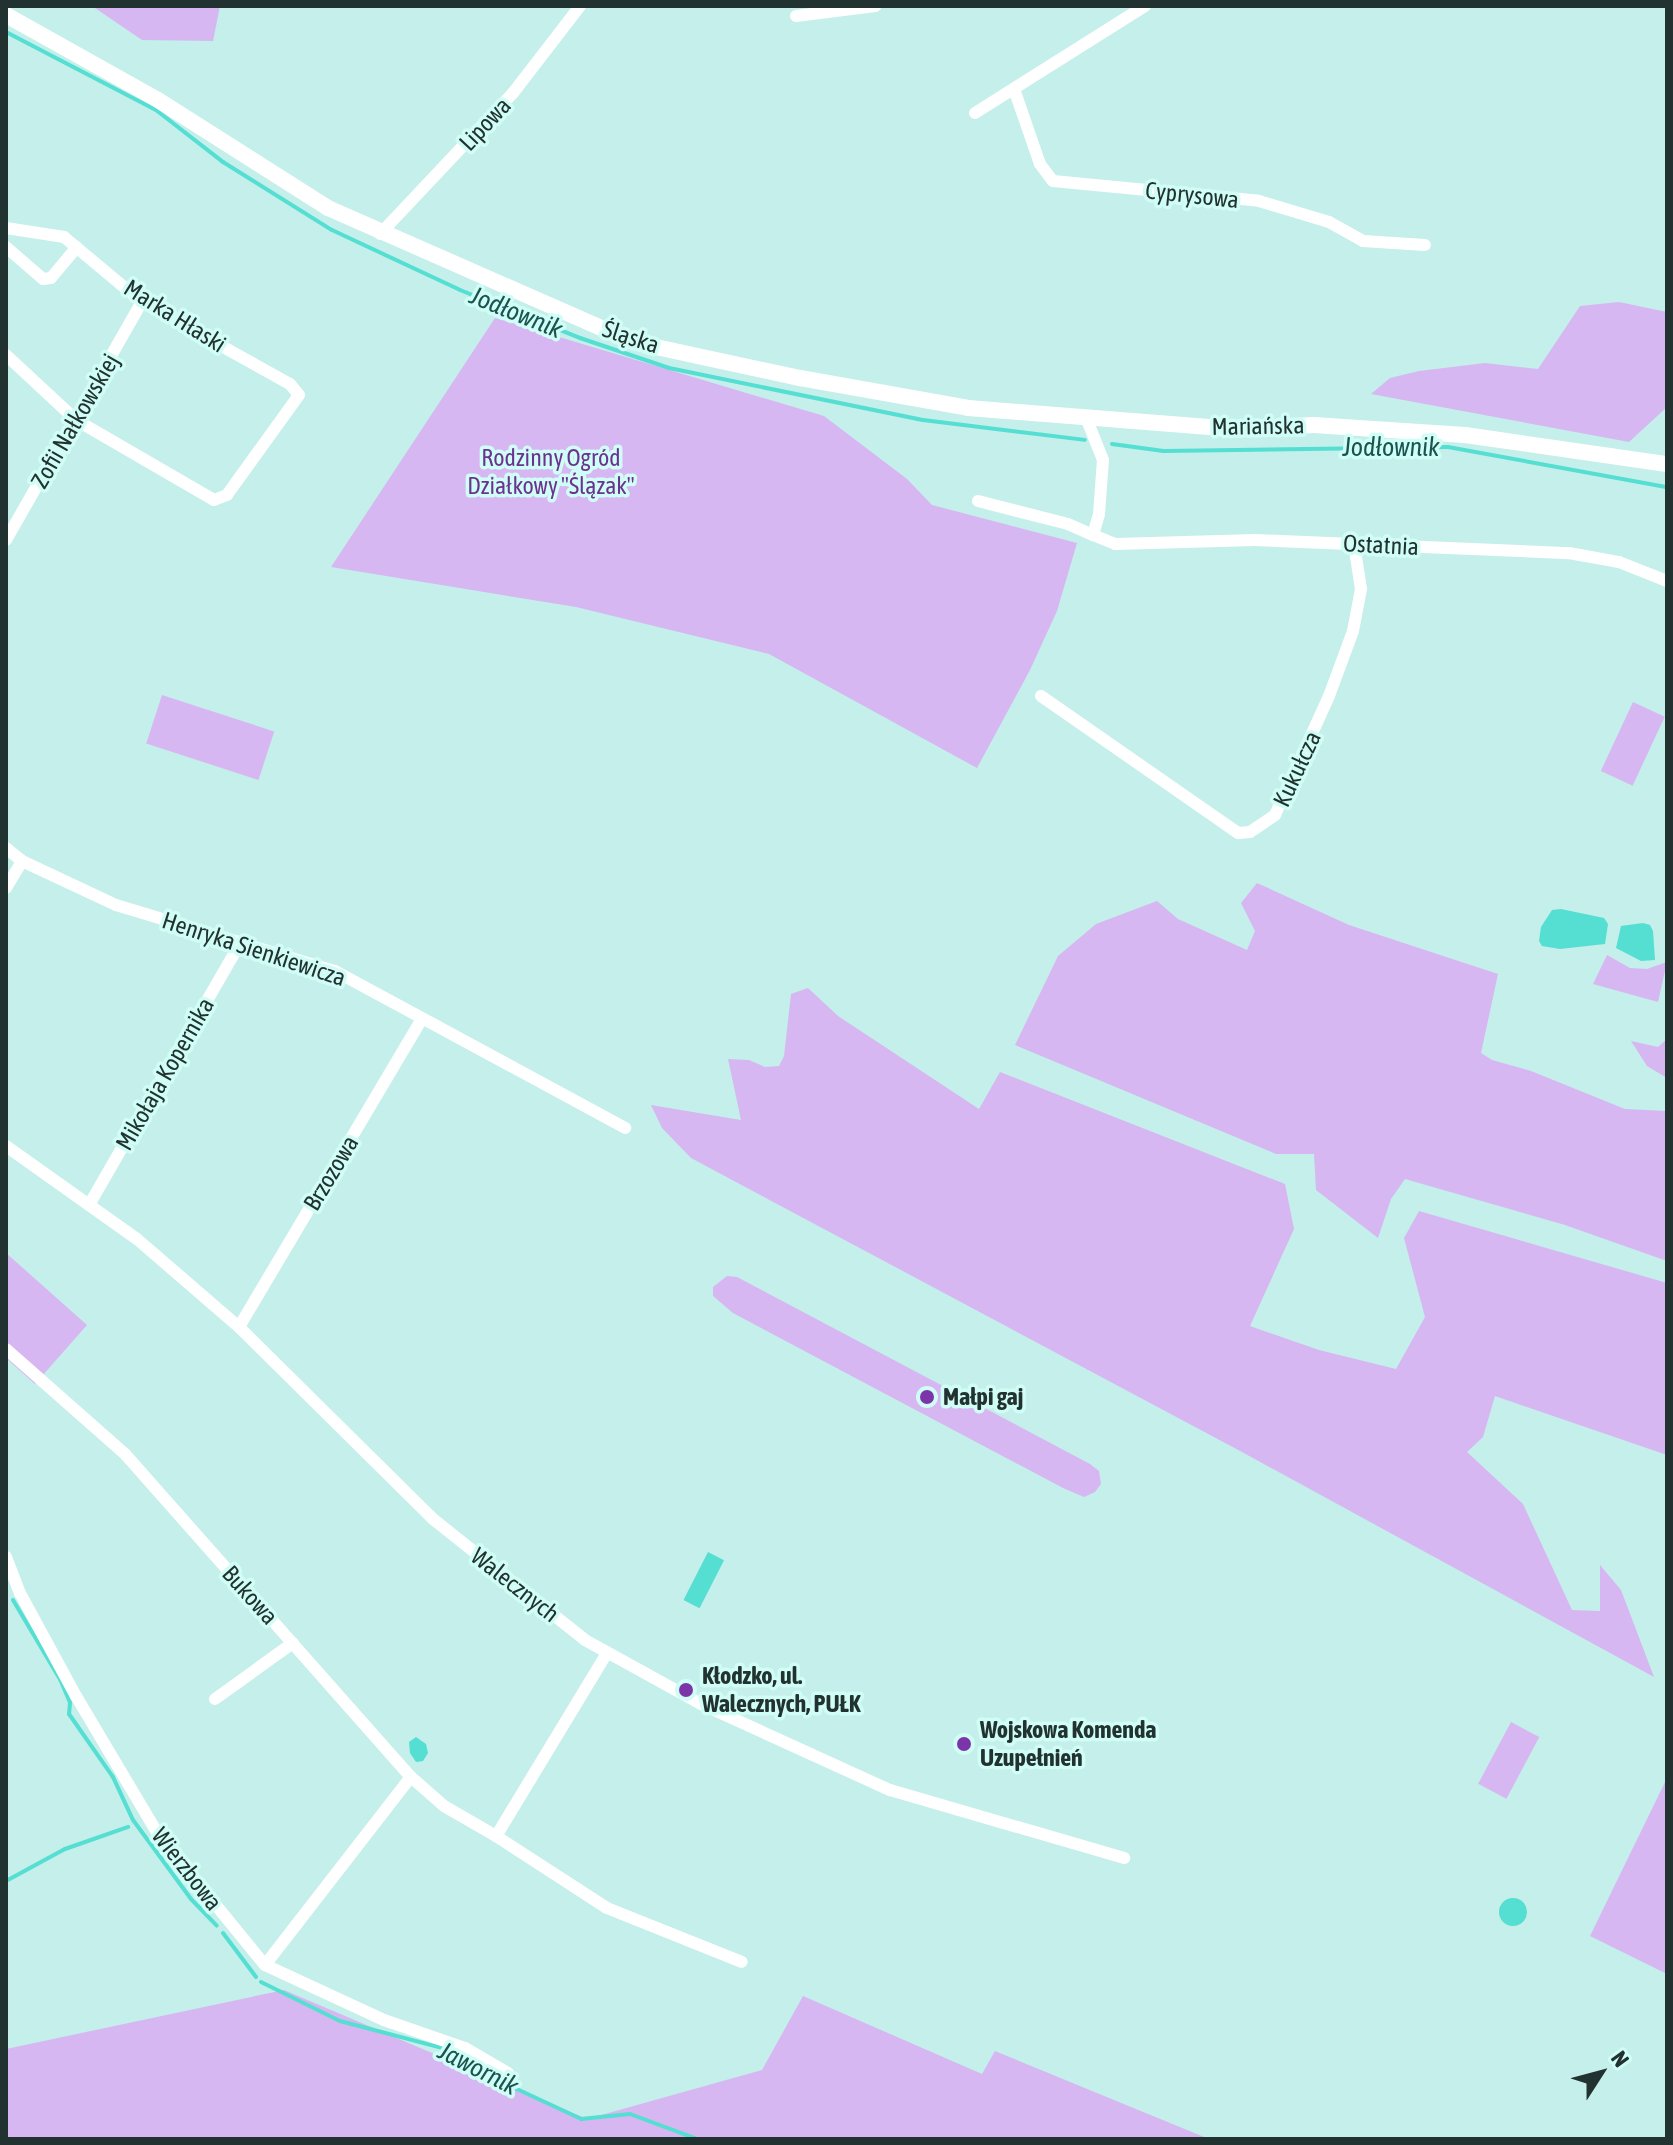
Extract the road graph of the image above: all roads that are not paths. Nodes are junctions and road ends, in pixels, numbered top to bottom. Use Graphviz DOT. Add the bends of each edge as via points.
graph roads {
  1 [pos="580,6"];
  2 [pos="875,6"];
  3 [pos="1145,6"];
  4 [pos="6,15"];
  5 [pos="796,16"];
  6 [pos="1014,89"];
  7 [pos="975,113"];
  8 [pos="6,228"];
  9 [pos="380,234"];
  10 [pos="1425,245"];
  11 [pos="6,247"];
  12 [pos="77,247"];
  13 [pos="142,302"];
  14 [pos="6,355"];
  15 [pos="76,420"];
  16 [pos="1087,420"];
  17 [pos="1667,464"];
  18 [pos="978,501"];
  19 [pos="1093,535"];
  20 [pos="6,538"];
  21 [pos="1354,544"];
  22 [pos="1667,581"];
  23 [pos="1041,696"];
  24 [pos="6,848"];
  25 [pos="22,861"];
  26 [pos="6,888"];
  27 [pos="241,942"];
  28 [pos="422,1019"];
  29 [pos="625,1128"];
  30 [pos="6,1146"];
  31 [pos="89,1205"];
  32 [pos="239,1327"];
  33 [pos="6,1349"];
  34 [pos="6,1557"];
  35 [pos="11,1585"];
  36 [pos="293,1643"];
  37 [pos="607,1653"];
  38 [pos="215,1699"];
  39 [pos="411,1777"];
  40 [pos="496,1836"];
  41 [pos="1124,1858"];
  42 [pos="742,1962"];
  43 [pos="265,1965"];
  44 [pos="508,2073"];
  1 -- 9 [label="street, Lipowa" via="513,93"];
  2 -- 5 [label="street"];
  3 -- 6 [label="street"];
  4 -- 9 [label="street, Śląska"];
  6 -- 7 [label="street"];
  6 -- 10 [label="street, Cyprysowa" via="1040,164 1053,181 1259,201 1329,222 1363,241"];
  8 -- 12 [label="street, Marka Hłaski" via="64,237"];
  9 -- 16 [label="street, Śląska" via="633,342 953,405"];
  11 -- 12 [label="street" via="43,279 51,278"];
  12 -- 13 [label="street, Marka Hłaski"];
  13 -- 15 [label="street, Zofii Nałkowskiej"];
  13 -- 15 [label="street, Marka Hłaski" via="290,384 299,395 227,495 214,500"];
  14 -- 15 [label="street"];
  15 -- 20 [label="street, Zofii Nałkowskiej"];
  16 -- 17 [label="street, Mariańska" via="1234,429 1394,429"];
  16 -- 19 [label="street" via="1103,460"];
  18 -- 19 [label="street, Ostatnia"];
  19 -- 21 [label="street, Ostatnia" via="1115,544"];
  21 -- 22 [label="street, Ostatnia" via="1569,553 1619,562"];
  21 -- 23 [label="street, Kukułcza" via="1361,589 1353,631 1275,815 1250,832 1238,833"];
  24 -- 25 [label="street, Henryka Sienkiewicza"];
  25 -- 26 [label="street"];
  25 -- 27 [label="street, Henryka Sienkiewicza" via="116,905"];
  27 -- 28 [label="street, Henryka Sienkiewicza" via="335,971"];
  27 -- 31 [label="street, Mikołaja Kopernika"];
  28 -- 29 [label="street, Henryka Sienkiewicza"];
  28 -- 32 [label="street, Brzozowa"];
  30 -- 31 [label="street, Walecznych"];
  31 -- 32 [label="street, Walecznych"];
  32 -- 37 [label="street, Walecznych" via="433,1519"];
  33 -- 36 [label="street, Bukowa" via="125,1454"];
  34 -- 35 [label="street, Wierzbowa"];
  35 -- 43 [label="street, Wierzbowa" via="158,1834"];
  36 -- 38 [label="street"];
  36 -- 39 [label="street, Bukowa"];
  37 -- 40 [label="street"];
  37 -- 41 [label="street, Walecznych" via="758,1732 890,1790"];
  39 -- 40 [label="street, Bukowa" via="444,1806"];
  39 -- 43 [label="street"];
  40 -- 42 [label="street, Bukowa" via="607,1908"];
  43 -- 44 [label="street" via="384,2020 465,2048"];
}
